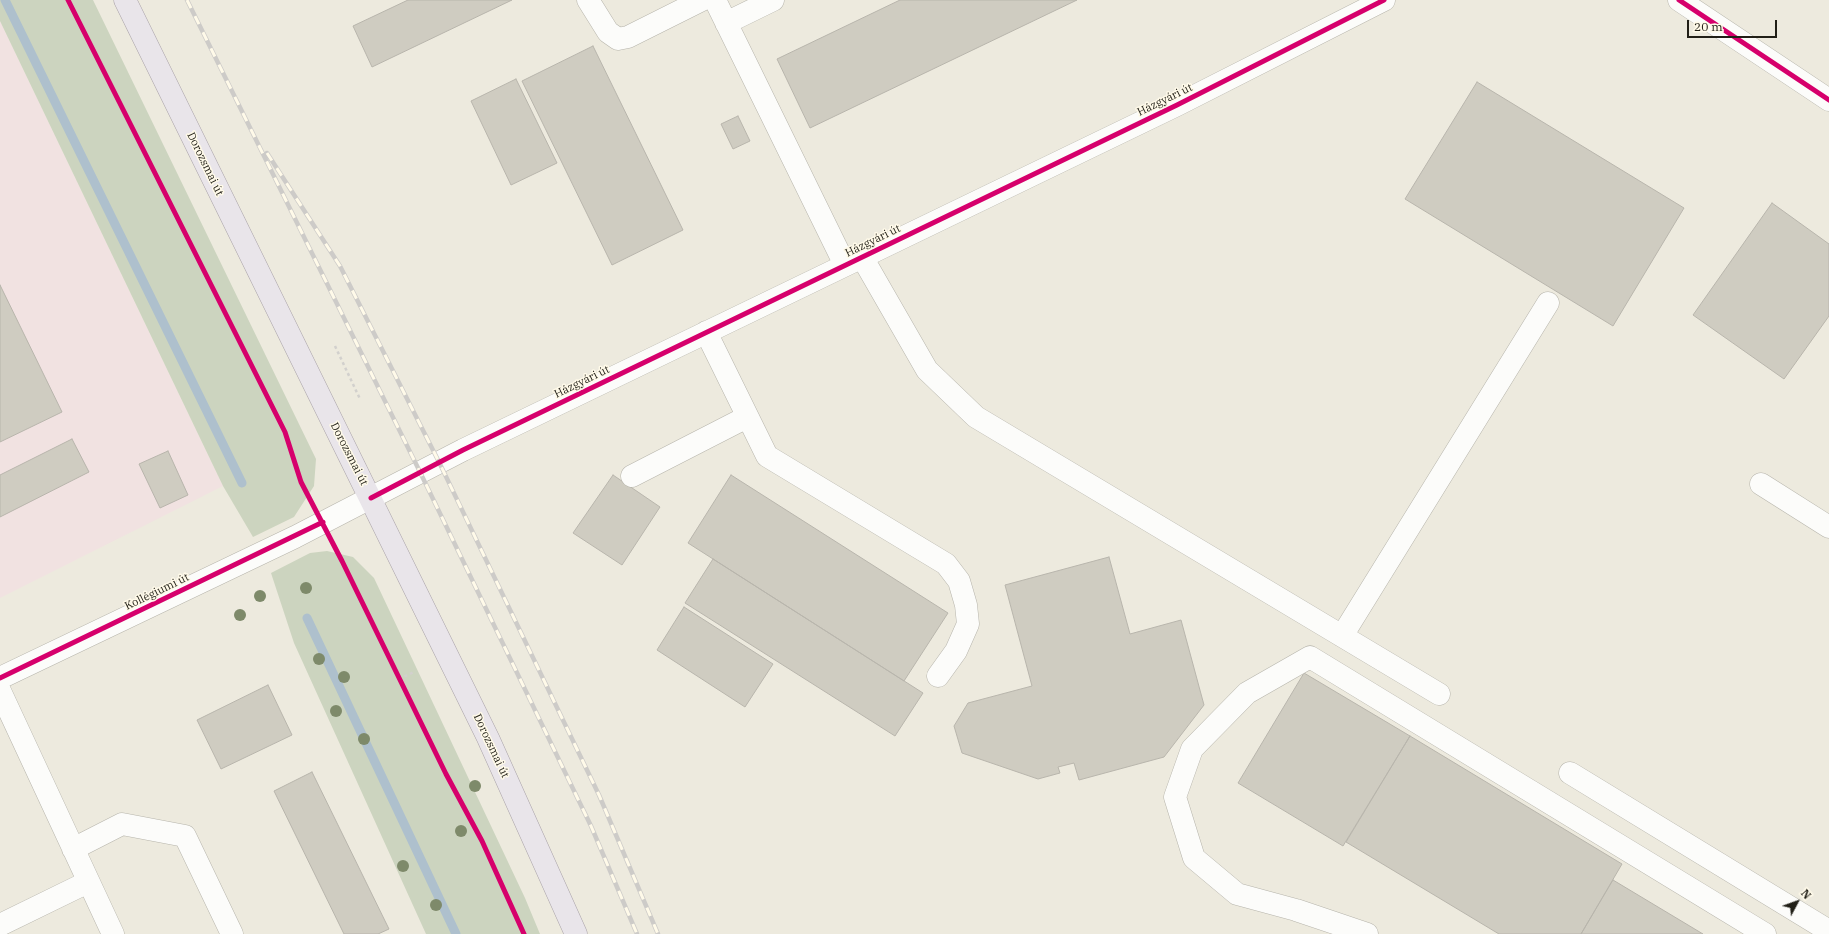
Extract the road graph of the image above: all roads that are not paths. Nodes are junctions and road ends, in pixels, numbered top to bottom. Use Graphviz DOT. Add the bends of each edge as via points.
graph roads {
  1 [pos="125,0"];
  2 [pos="588,0"];
  3 [pos="702,0"];
  4 [pos="715,0"];
  5 [pos="773,0"];
  6 [pos="1384,0"];
  7 [pos="1679,0"];
  8 [pos="726,23"];
  9 [pos="1829,100"];
  10 [pos="853,261"];
  11 [pos="1548,303"];
  12 [pos="706,332"];
  13 [pos="747,417"];
  14 [pos="632,476"];
  15 [pos="1761,484"];
  16 [pos="371,498"];
  17 [pos="1829,527"];
  18 [pos="1342,636"];
  19 [pos="938,676"];
  20 [pos="0,678"];
  21 [pos="0,691"];
  22 [pos="1439,694"];
  23 [pos="1570,773"];
  24 [pos="73,849"];
  25 [pos="88,882"];
  26 [pos="0,925"];
  27 [pos="1829,931"];
  28 [pos="114,934"];
  29 [pos="232,934"];
  30 [pos="576,934"];
  31 [pos="1367,934"];
  32 [pos="1765,934"];
  1 -- 16 [label="main road, Dorozsmai út"];
  2 -- 3 [label="street" via="608,32 618,39 628,37"];
  4 -- 8 [label="street"];
  5 -- 8 [label="street"];
  6 -- 10 [label="street, Házgyári út" via="1177,106"];
  7 -- 9 [label="street"];
  8 -- 10 [label="street"];
  10 -- 12 [label="street, Házgyári út"];
  10 -- 18 [label="street" via="928,370 976,417"];
  11 -- 18 [label="street"];
  12 -- 13 [label="street"];
  12 -- 16 [label="street, Házgyári út" via="463,450"];
  13 -- 14 [label="street"];
  13 -- 19 [label="street" via="767,456 946,564 959,581 968,624 956,651"];
  15 -- 17 [label="street"];
  16 -- 20 [label="street, Kollégiumi út"];
  16 -- 30 [label="main road, Dorozsmai út" via="488,738"];
  18 -- 22 [label="street"];
  21 -- 24 [label="street"];
  23 -- 27 [label="street"];
  24 -- 25 [label="street"];
  24 -- 29 [label="street" via="122,824 185,836"];
  25 -- 26 [label="street"];
  25 -- 28 [label="street"];
  31 -- 32 [label="street" via="1238,894 1194,858 1175,797 1192,749 1247,693 1310,657"];
}
